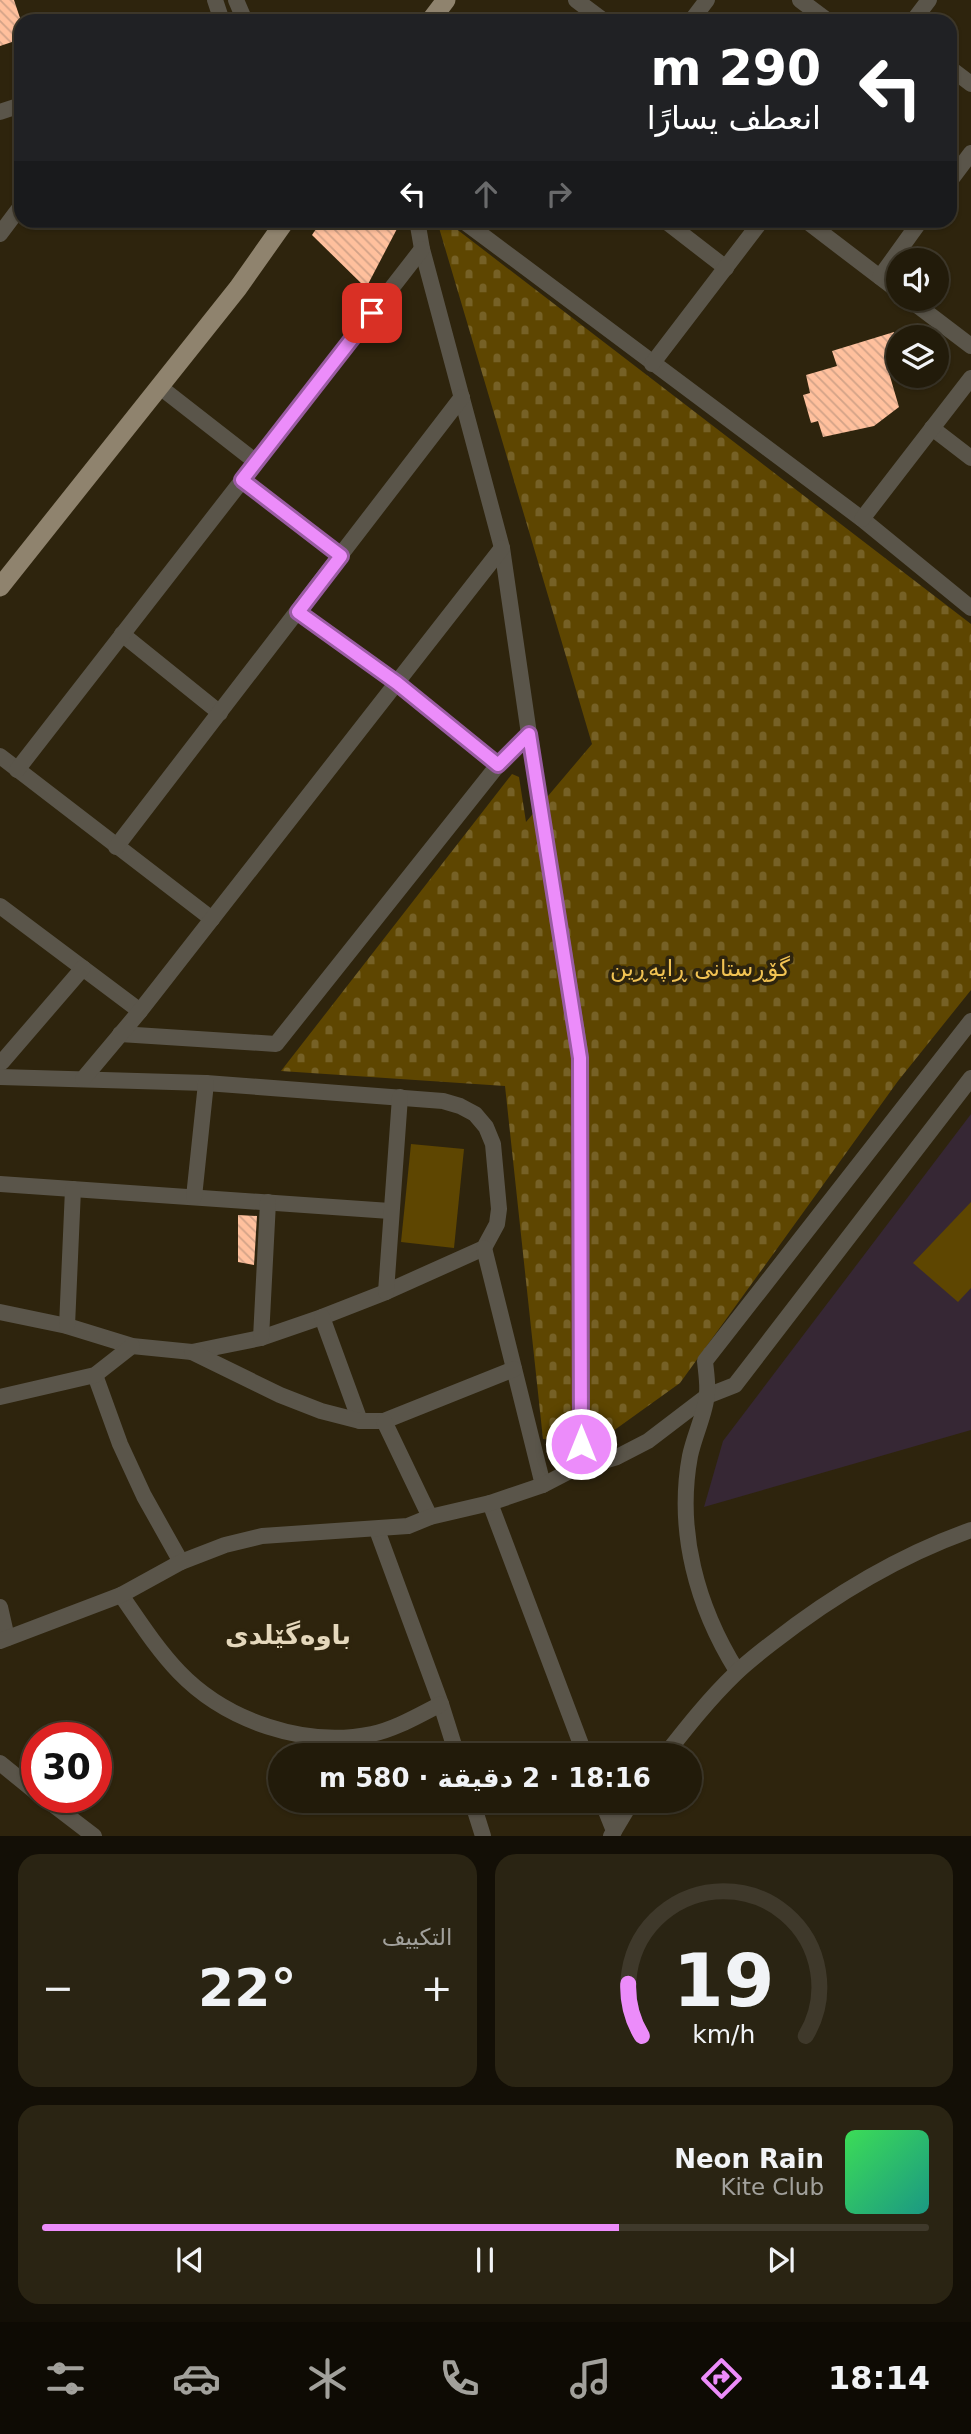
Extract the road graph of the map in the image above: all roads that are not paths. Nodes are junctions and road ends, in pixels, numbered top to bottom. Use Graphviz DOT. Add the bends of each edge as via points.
graph roads {
  1 [pos="446,0"];
  2 [pos="576,0"];
  3 [pos="707,0"];
  4 [pos="800,0"];
  5 [pos="929,0"];
  6 [pos="435,14"];
  7 [pos="595,14"];
  8 [pos="696,14"];
  9 [pos="819,14"];
  10 [pos="918,14"];
  11 [pos="957,73"];
  12 [pos="971,84"];
  13 [pos="971,153"];
  14 [pos="957,172"];
  15 [pos="14,215"];
  16 [pos="280,228"];
  17 [pos="418,228"];
  18 [pos="473,228"];
  19 [pos="674,228"];
  20 [pos="756,228"];
  21 [pos="816,228"];
  22 [pos="915,228"];
  23 [pos="0,234"];
  24 [pos="422,249"];
  25 [pos="726,268"];
  26 [pos="880,277"];
  27 [pos="886,282"];
  28 [pos="925,311"];
  29 [pos="971,346"];
  30 [pos="652,364"];
  31 [pos="971,378"];
  32 [pos="160,387"];
  33 [pos="462,397"];
  34 [pos="932,428"];
  35 [pos="971,458"];
  36 [pos="256,462"];
  37 [pos="242,480"];
  38 [pos="862,519"];
  39 [pos="502,548"];
  40 [pos="341,556"];
  41 [pos="0,587"];
  42 [pos="971,608"];
  43 [pos="298,612"];
  44 [pos="122,634"];
  45 [pos="397,683"];
  46 [pos="220,713"];
  47 [pos="529,734"];
  48 [pos="0,756"];
  49 [pos="498,765"];
  50 [pos="17,769"];
  51 [pos="116,847"];
  52 [pos="0,906"];
  53 [pos="212,919"];
  54 [pos="83,968"];
  55 [pos="140,1011"];
  56 [pos="971,1021"];
  57 [pos="120,1034"];
  58 [pos="1,1066"];
  59 [pos="971,1078"];
  60 [pos="83,1079"];
  61 [pos="205,1083"];
  62 [pos="400,1097"];
  63 [pos="0,1184"];
  64 [pos="73,1189"];
  65 [pos="194,1197"];
  66 [pos="268,1202"];
  67 [pos="390,1211"];
  68 [pos="484,1248"];
  69 [pos="386,1292"];
  70 [pos="0,1312"];
  71 [pos="322,1317"];
  72 [pos="67,1326"];
  73 [pos="261,1338"];
  74 [pos="132,1346"];
  75 [pos="192,1352"];
  76 [pos="514,1369"];
  77 [pos="95,1375"];
  78 [pos="707,1396"];
  79 [pos="0,1397"];
  80 [pos="360,1421"];
  81 [pos="384,1421"];
  82 [pos="581,1469"];
  83 [pos="543,1485"];
  84 [pos="490,1503"];
  85 [pos="430,1517"];
  86 [pos="377,1530"];
  87 [pos="971,1530"];
  88 [pos="181,1562"];
  89 [pos="121,1595"];
  90 [pos="0,1607"];
  91 [pos="3,1640"];
  92 [pos="737,1671"];
  93 [pos="441,1704"];
  94 [pos="453,1743"];
  95 [pos="580,1743"];
  96 [pos="675,1743"];
  97 [pos="1,1766"];
  98 [pos="21,1781"];
  99 [pos="64,1813"];
  100 [pos="476,1813"];
  101 [pos="606,1813"];
  102 [pos="624,1813"];
  103 [pos="612,1833"];
  104 [pos="94,1836"];
  105 [pos="483,1836"];
  1 -- 6 [label="main road"];
  2 -- 7 [label="street"];
  3 -- 8 [label="street"];
  4 -- 9 [label="street"];
  5 -- 10 [label="street"];
  11 -- 12 [label="street"];
  13 -- 14 [label="street"];
  15 -- 23 [label="street"];
  16 -- 32 [label="main road"];
  17 -- 24 [label="street"];
  18 -- 30 [label="street"];
  19 -- 25 [label="street"];
  20 -- 25 [label="street"];
  21 -- 26 [label="street"];
  22 -- 26 [label="street"];
  24 -- 33 [label="street"];
  24 -- 36 [label="street"];
  25 -- 30 [label="street"];
  26 -- 27 [label="street"];
  28 -- 29 [label="street"];
  30 -- 38 [label="street"];
  31 -- 34 [label="street"];
  32 -- 36 [label="street"];
  32 -- 41 [label="main road"];
  33 -- 39 [label="street"];
  33 -- 40 [label="street"];
  34 -- 35 [label="street"];
  34 -- 38 [label="street"];
  36 -- 37 [label="street"];
  37 -- 40 [label="street"];
  37 -- 44 [label="street"];
  38 -- 42 [label="street"];
  39 -- 45 [label="street"];
  39 -- 47 [label="street"];
  40 -- 43 [label="street"];
  43 -- 45 [label="street"];
  43 -- 46 [label="street"];
  44 -- 46 [label="street"];
  44 -- 50 [label="street"];
  45 -- 49 [label="street"];
  45 -- 53 [label="street"];
  46 -- 51 [label="street"];
  47 -- 49 [label="street"];
  47 -- 82 [label="street" via="580,1058"];
  48 -- 50 [label="street"];
  49 -- 57 [label="street" via="276,1044"];
  50 -- 51 [label="street"];
  51 -- 53 [label="street"];
  52 -- 54 [label="street"];
  53 -- 55 [label="street"];
  54 -- 55 [label="street"];
  54 -- 58 [label="street"];
  55 -- 57 [label="street"];
  56 -- 78 [label="street" via="705,1361"];
  57 -- 60 [label="street"];
  58 -- 60 [label="street" via="27,1078"];
  59 -- 78 [label="street" via="735,1385"];
  60 -- 61 [label="street"];
  61 -- 62 [label="street"];
  61 -- 65 [label="street"];
  62 -- 67 [label="street"];
  62 -- 68 [label="street" via="460,1106 486,1127 496,1162 499,1209 497,1224"];
  63 -- 64 [label="street"];
  64 -- 65 [label="street"];
  64 -- 72 [label="street"];
  65 -- 66 [label="street"];
  66 -- 67 [label="street"];
  66 -- 73 [label="street"];
  67 -- 69 [label="street"];
  68 -- 69 [label="street"];
  68 -- 76 [label="street"];
  69 -- 71 [label="street"];
  70 -- 72 [label="street"];
  71 -- 73 [label="street"];
  71 -- 80 [label="street"];
  72 -- 74 [label="street"];
  73 -- 75 [label="street"];
  74 -- 75 [label="street"];
  74 -- 77 [label="street"];
  75 -- 80 [label="street" via="280,1395"];
  76 -- 81 [label="street"];
  76 -- 83 [label="street"];
  77 -- 79 [label="street"];
  77 -- 88 [label="street" via="129,1465"];
  78 -- 82 [label="street" via="648,1441"];
  78 -- 92 [label="street" via="686,1484 688,1534 710,1624"];
  80 -- 81 [label="street"];
  81 -- 85 [label="street"];
  82 -- 83 [label="street"];
  83 -- 84 [label="street"];
  84 -- 85 [label="street"];
  84 -- 95 [label="street"];
  85 -- 86 [label="street" via="408,1526"];
  86 -- 88 [label="street" via="262,1536"];
  86 -- 93 [label="street"];
  87 -- 92 [label="street" via="857,1584"];
  88 -- 89 [label="street"];
  89 -- 91 [label="street"];
  89 -- 93 [label="street" via="181,1674 236,1714 268,1726 304,1735 373,1734"];
  90 -- 91 [label="street"];
  92 -- 96 [label="street"];
  93 -- 94 [label="street"];
  97 -- 98 [label="street"];
  99 -- 104 [label="street"];
  100 -- 105 [label="street"];
  101 -- 103 [label="street"];
  102 -- 103 [label="street"];
}
